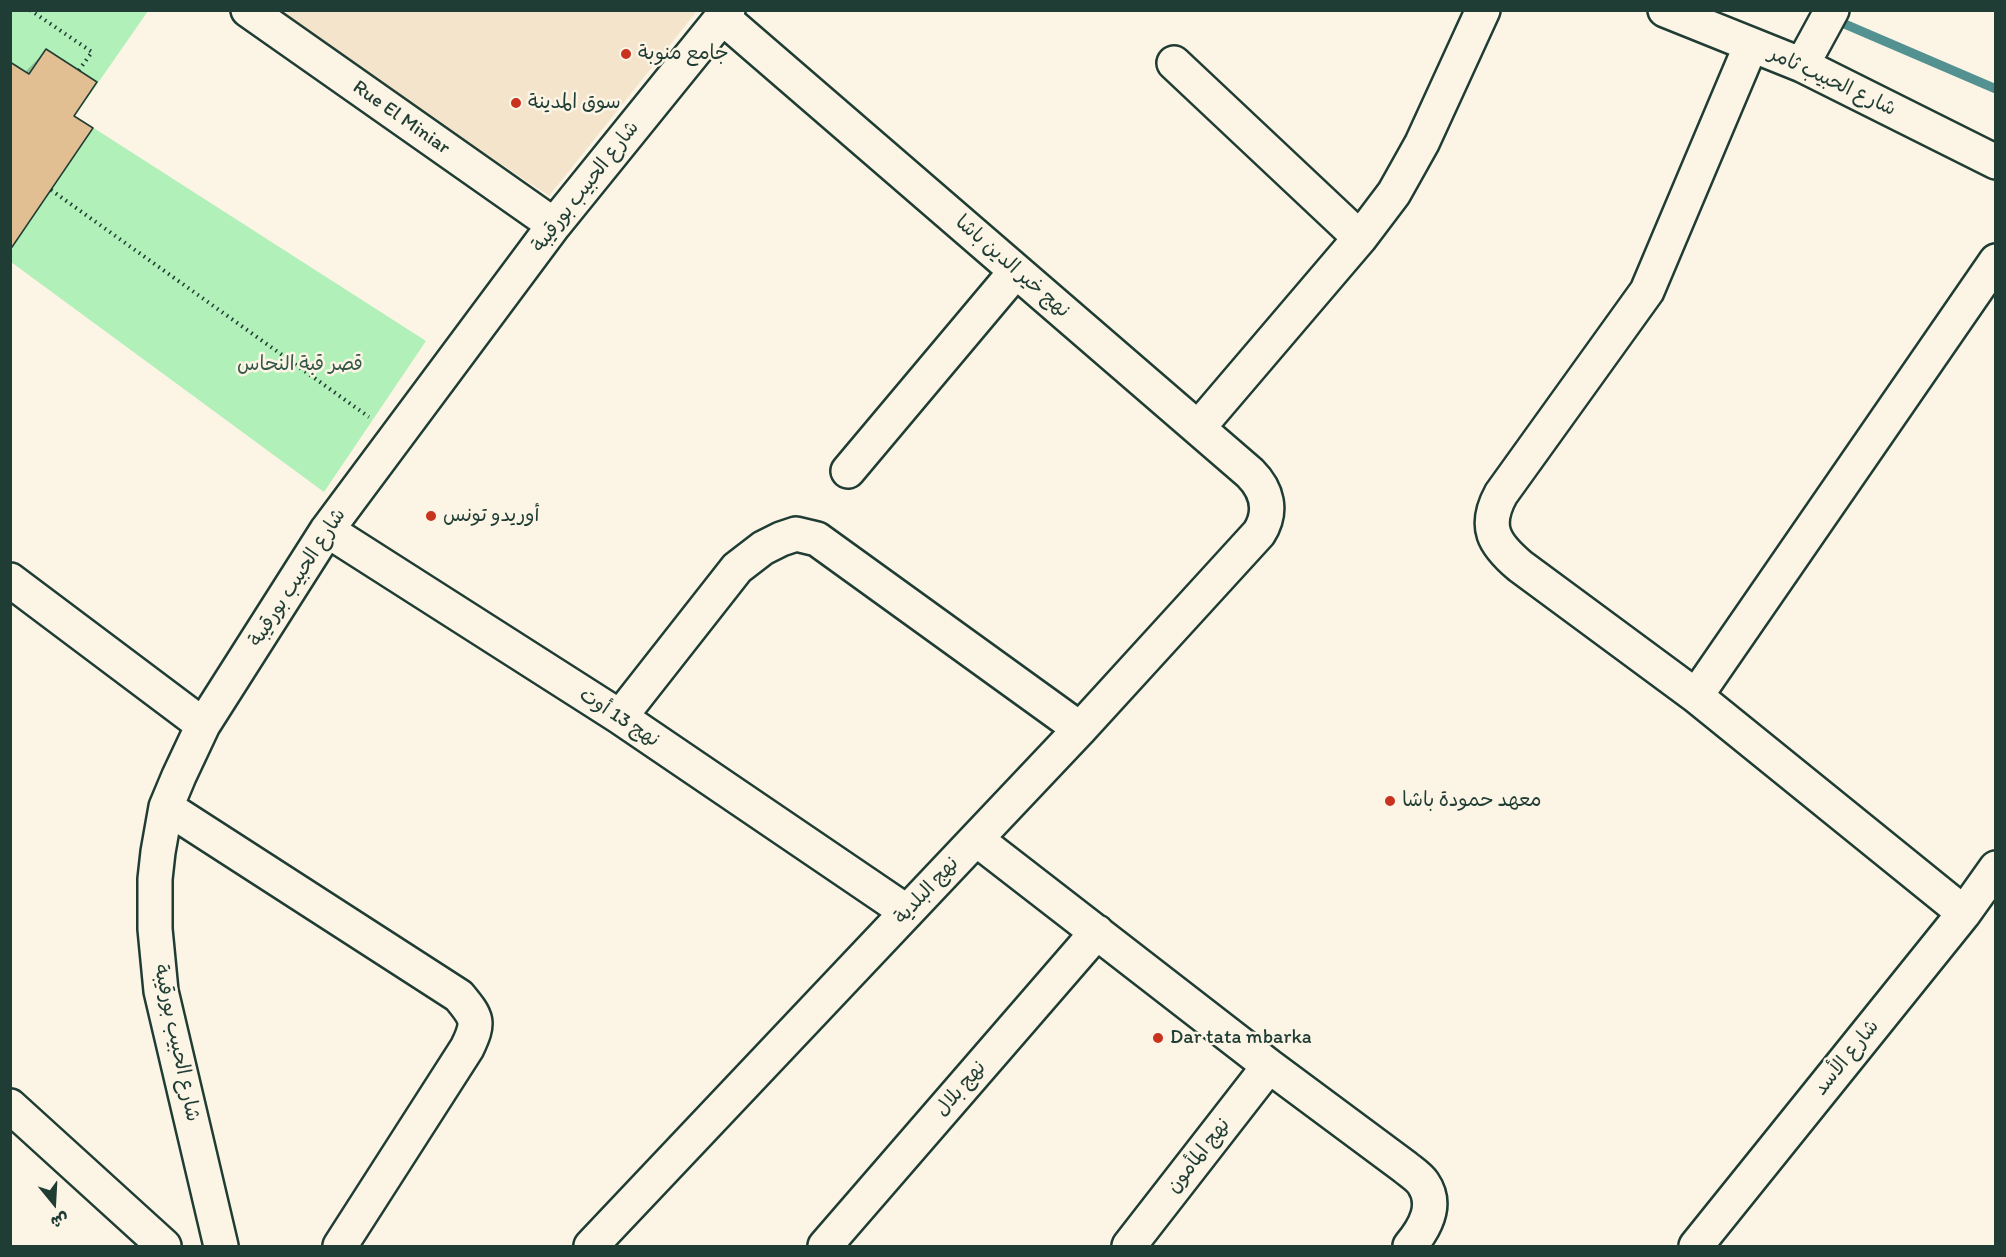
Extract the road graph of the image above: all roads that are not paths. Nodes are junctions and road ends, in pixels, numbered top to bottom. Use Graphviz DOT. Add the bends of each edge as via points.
graph roads {
  1 [pos="248,10"];
  2 [pos="1482,10"];
  3 [pos="1665,10"];
  4 [pos="1832,10"];
  5 [pos="725,14"];
  6 [pos="1752,45"];
  7 [pos="1807,57"];
  8 [pos="1174,63"];
  9 [pos="1995,162"];
  10 [pos="555,225"];
  11 [pos="1360,238"];
  12 [pos="1995,261"];
  13 [pos="1016,271"];
  14 [pos="1198,428"];
  15 [pos="848,471"];
  16 [pos="327,530"];
  17 [pos="1259,533"];
  18 [pos="10,580"];
  19 [pos="1696,696"];
  20 [pos="620,717"];
  21 [pos="203,725"];
  22 [pos="1080,729"];
  23 [pos="166,807"];
  24 [pos="976,839"];
  25 [pos="1995,868"];
  26 [pos="907,912"];
  27 [pos="1964,913"];
  28 [pos="1097,932"];
  29 [pos="1269,1066"];
  30 [pos="10,1106"];
  31 [pos="164,1246"];
  32 [pos="221,1246"];
  33 [pos="340,1246"];
  34 [pos="591,1246"];
  35 [pos="825,1246"];
  36 [pos="1129,1246"];
  37 [pos="1410,1246"];
  38 [pos="1696,1246"];
  1 -- 10 [label="street, Rue El Miniar"];
  2 -- 11 [label="street" via="1422,143 1394,193"];
  3 -- 6 [label="street, شارع الحبيب ثامر"];
  4 -- 7 [label="street"];
  5 -- 10 [label="street, شارع الحبيب بورقيبة"];
  5 -- 13 [label="street, نهج خير الدين باشا"];
  6 -- 7 [label="street, شارع الحبيب ثامر"];
  6 -- 19 [label="street" via="1647,291 1500,494 1491,521 1503,552"];
  7 -- 9 [label="street, شارع الحبيب ثامر"];
  8 -- 11 [label="street"];
  10 -- 16 [label="street, شارع الحبيب بورقيبة"];
  11 -- 14 [label="street"];
  12 -- 19 [label="street"];
  13 -- 14 [label="street, نهج خير الدين باشا"];
  13 -- 15 [label="street"];
  14 -- 17 [label="street, نهج خير الدين باشا" via="1258,481 1265,495 1267,515"];
  16 -- 20 [label="street, نهج 13 أوت"];
  16 -- 21 [label="street, شارع الحبيب بورقيبة"];
  17 -- 22 [label="street, نهج البلدية"];
  18 -- 21 [label="street"];
  19 -- 27 [label="street"];
  20 -- 22 [label="street" via="737,568 763,548 796,534 816,539"];
  20 -- 26 [label="street, نهج 13 أوت"];
  21 -- 23 [label="street, شارع الحبيب بورقيبة"];
  22 -- 24 [label="street, نهج البلدية"];
  23 -- 32 [label="street, شارع الحبيب بورقيبة" via="155,879 161,990"];
  23 -- 33 [label="street" via="459,996 474,1015 475,1030 467,1048"];
  24 -- 26 [label="street, نهج البلدية"];
  24 -- 28 [label="street"];
  25 -- 27 [label="street, شارع الأسد"];
  26 -- 34 [label="street, نهج البلدية"];
  27 -- 38 [label="street, شارع الأسد"];
  28 -- 29 [label="street"];
  28 -- 35 [label="street, نهج بلال"];
  29 -- 36 [label="street, نهج المأمون"];
  29 -- 37 [label="street" via="1423,1182 1430,1199 1429,1217"];
  30 -- 31 [label="street"];
}
